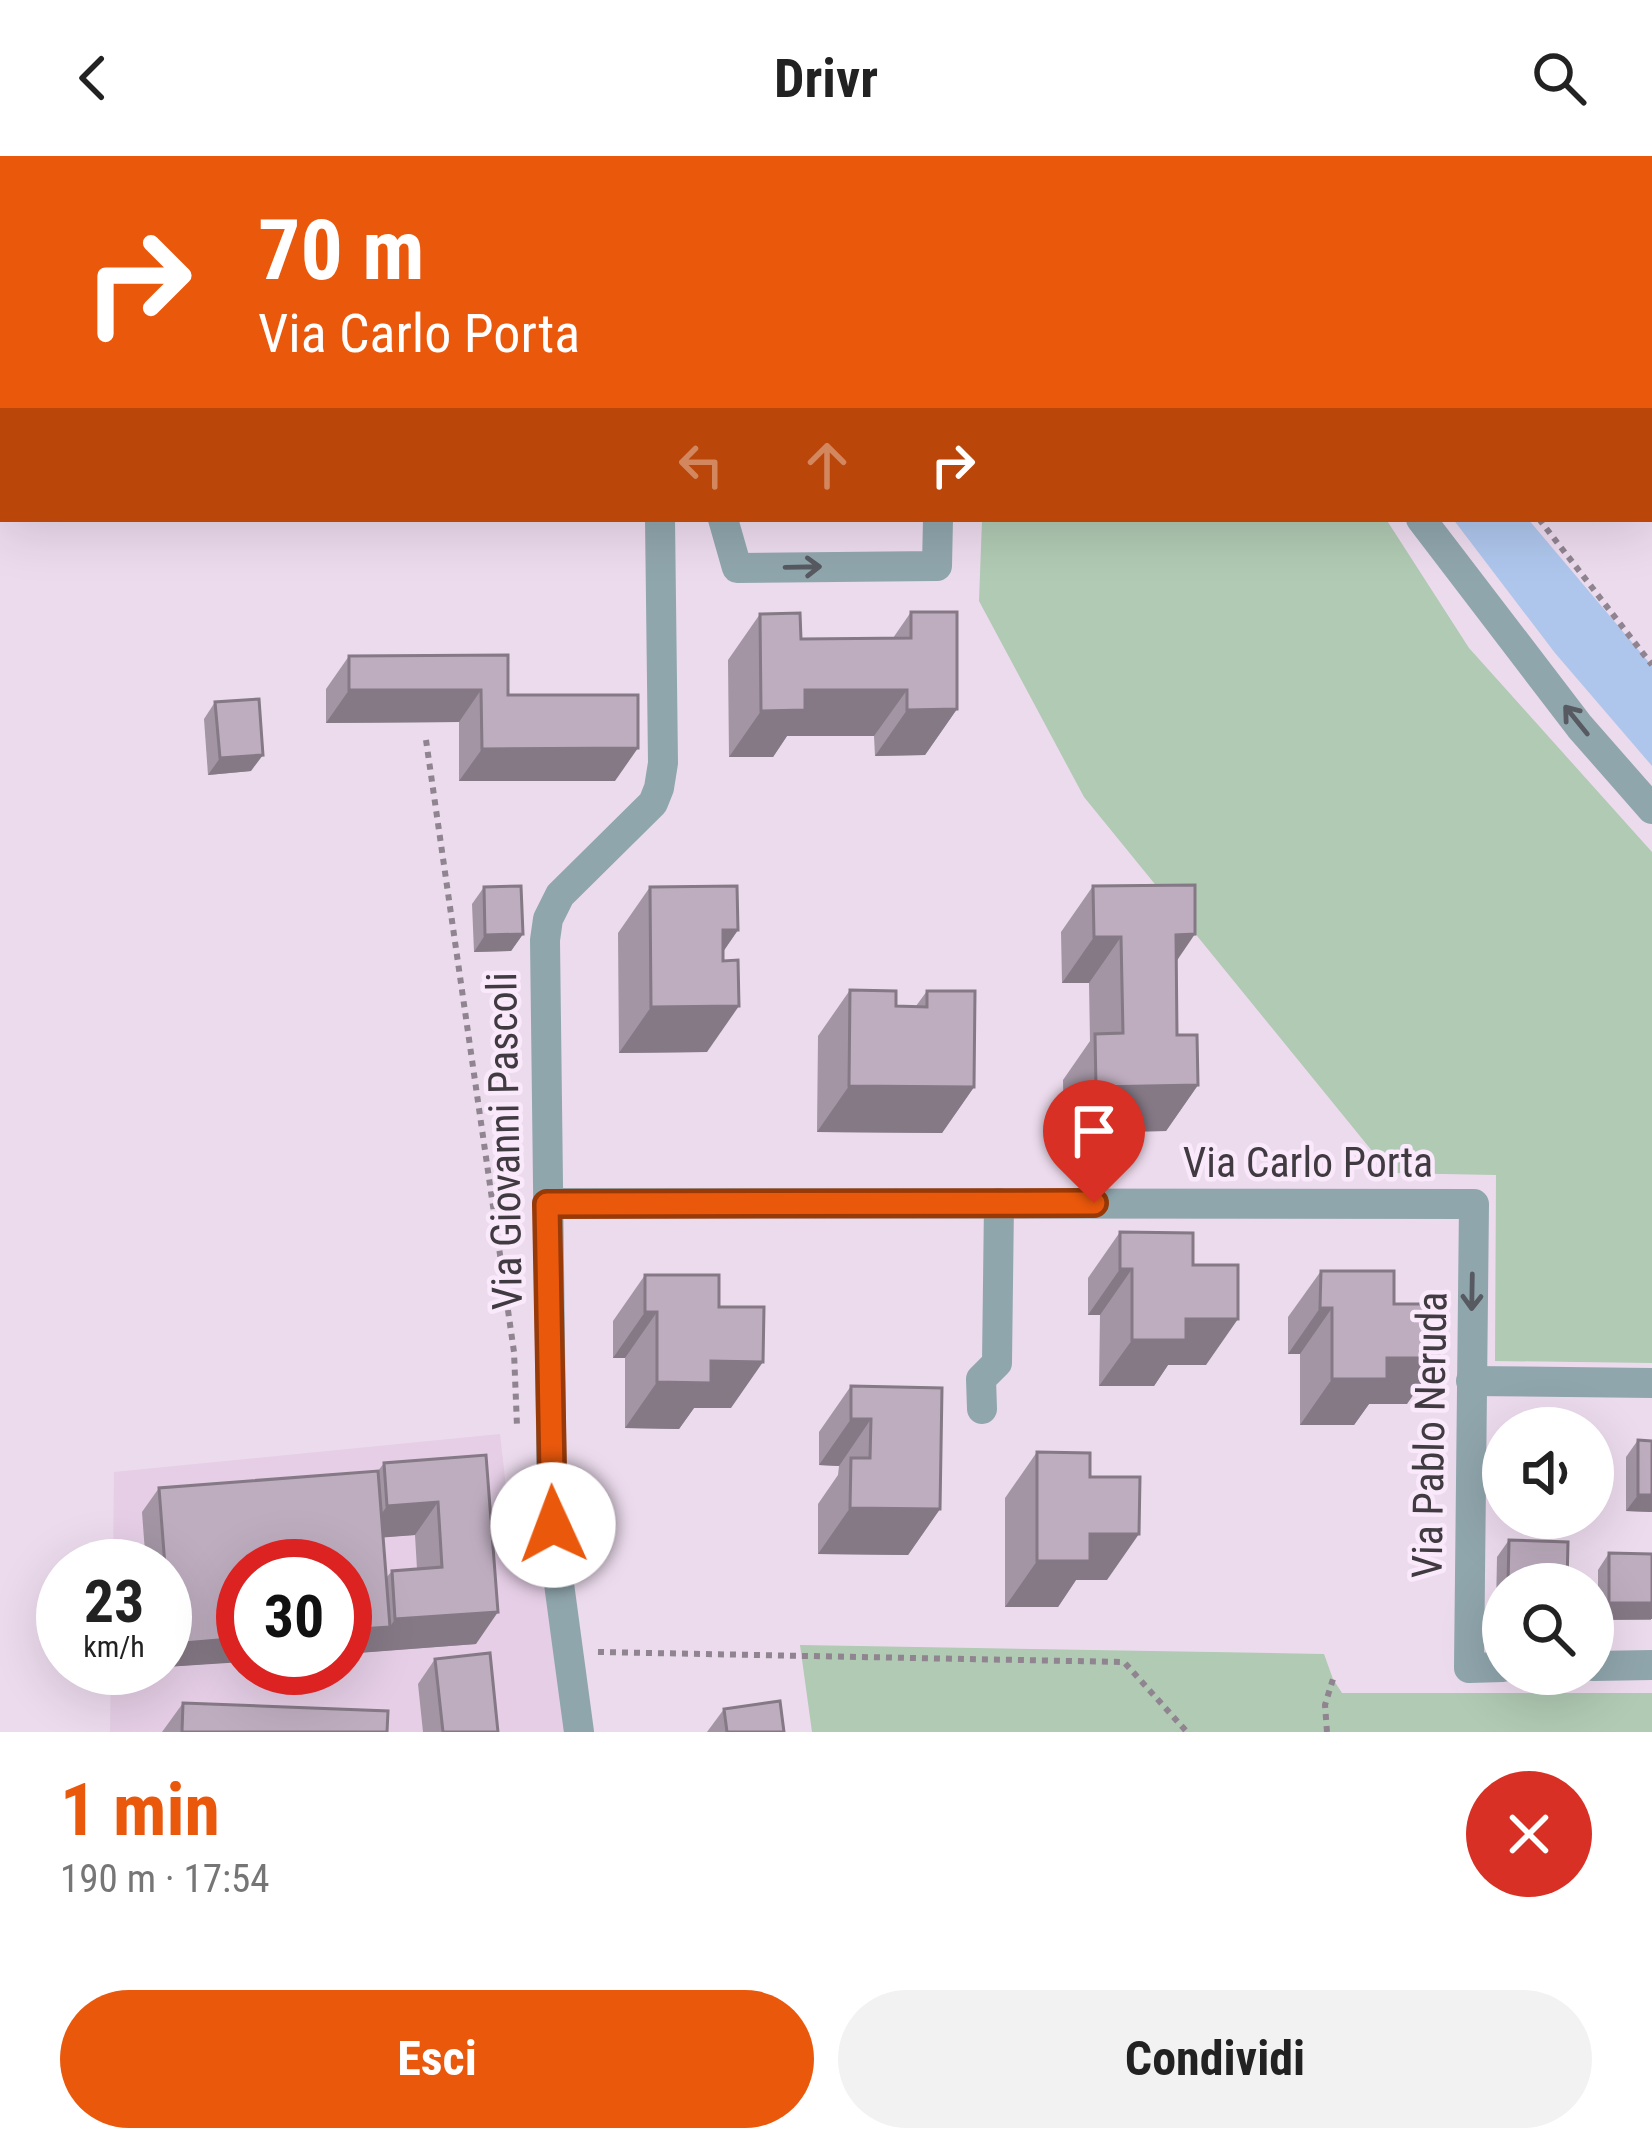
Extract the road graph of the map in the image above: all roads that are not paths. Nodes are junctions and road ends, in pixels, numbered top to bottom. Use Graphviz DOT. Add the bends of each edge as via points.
graph roads {
  1 [pos="660,522"];
  2 [pos="724,522"];
  3 [pos="938,522"];
  4 [pos="1423,522"];
  5 [pos="1652,809"];
  6 [pos="999,1203"];
  7 [pos="547,1204"];
  8 [pos="1474,1204"];
  9 [pos="1471,1381"];
  10 [pos="1652,1383"];
  11 [pos="982,1409"];
  12 [pos="1652,1665"];
  13 [pos="1614,1666"];
  14 [pos="1482,1668"];
  15 [pos="579,1732"];
  1 -- 7 [label="street, Via Giovanni Pascoli" via="659,788 648,810 560,896 546,928"];
  2 -- 3 [label="street, one-way" via="737,568 937,566"];
  5 -- 4 [label="street, one-way"];
  6 -- 7 [label="street, Via Carlo Porta"];
  6 -- 8 [label="street, Via Carlo Porta"];
  6 -- 11 [label="street" via="997,1363 981,1379"];
  7 -- 15 [label="street, Via Giovanni Pascoli" via="552,1509"];
  8 -- 9 [label="street, Via Pablo Neruda, one-way"];
  9 -- 10 [label="street"];
  9 -- 14 [label="street, Via Pablo Neruda" via="1469,1668"];
  12 -- 13 [label="street"];
}
